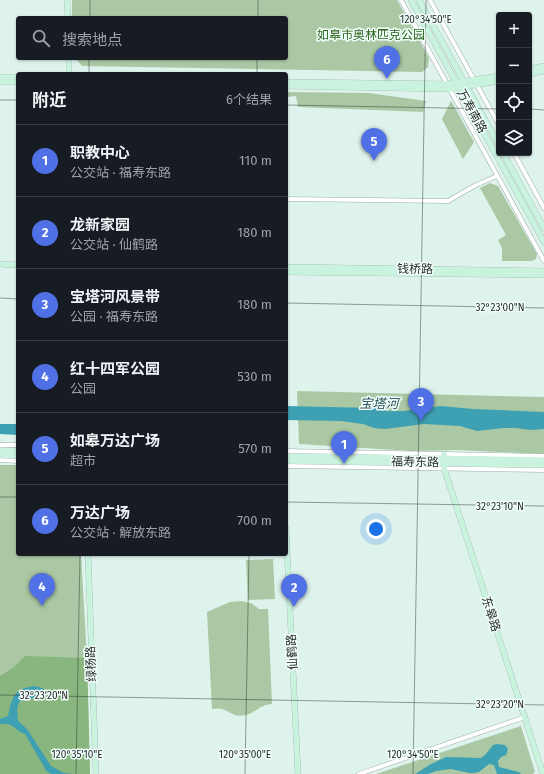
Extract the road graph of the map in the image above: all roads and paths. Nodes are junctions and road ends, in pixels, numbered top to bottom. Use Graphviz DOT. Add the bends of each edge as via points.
graph roads {
  1 [pos="67,0"];
  2 [pos="401,0"];
  3 [pos="411,0"];
  4 [pos="419,0"];
  5 [pos="430,0"];
  6 [pos="68,16"];
  7 [pos="69,60"];
  8 [pos="544,66"];
  9 [pos="532,68"];
  10 [pos="544,71"];
  11 [pos="69,72"];
  12 [pos="532,73"];
  13 [pos="0,77"];
  14 [pos="16,77"];
  15 [pos="496,77"];
  16 [pos="496,81"];
  17 [pos="0,82"];
  18 [pos="16,82"];
  19 [pos="288,82"];
  20 [pos="476,83"];
  21 [pos="466,84"];
  22 [pos="458,85"];
  23 [pos="288,86"];
  24 [pos="448,86"];
  25 [pos="496,120"];
  26 [pos="496,139"];
  27 [pos="505,156"];
  28 [pos="516,156"];
  29 [pos="497,176"];
  30 [pos="288,199"];
  31 [pos="544,208"];
  32 [pos="544,228"];
  33 [pos="544,242"];
  34 [pos="544,261"];
  35 [pos="16,262"];
  36 [pos="0,263"];
  37 [pos="16,265"];
  38 [pos="288,267"];
  39 [pos="544,271"];
  40 [pos="288,272"];
  41 [pos="544,275"];
  42 [pos="0,445"];
  43 [pos="16,445"];
  44 [pos="0,450"];
  45 [pos="16,450"];
  46 [pos="288,451"];
  47 [pos="0,456"];
  48 [pos="16,456"];
  49 [pos="288,456"];
  50 [pos="544,456"];
  51 [pos="0,460"];
  52 [pos="544,460"];
  53 [pos="16,461"];
  54 [pos="288,461"];
  55 [pos="444,461"];
  56 [pos="544,465"];
  57 [pos="288,466"];
  58 [pos="544,470"];
  59 [pos="88,556"];
  60 [pos="287,556"];
  61 [pos="525,717"];
  62 [pos="96,774"];
  63 [pos="298,774"];
  64 [pos="359,774"];
  65 [pos="543,774"];
  1 -- 6 [label="street"];
  2 -- 24 [label="street"];
  3 -- 22 [label="street, 万寿南路"];
  4 -- 21 [label="street, 万寿南路"];
  5 -- 20 [label="street"];
  7 -- 11 [label="street"];
  8 -- 9 [label="street"];
  10 -- 12 [label="street"];
  13 -- 14 [label="street"];
  15 -- 20 [label="street"];
  16 -- 20 [label="street"];
  17 -- 18 [label="street"];
  19 -- 24 [label="street"];
  20 -- 21 [label="street"];
  20 -- 25 [label="street"];
  21 -- 22 [label="street"];
  21 -- 26 [label="street, 万寿南路"];
  22 -- 24 [label="street"];
  22 -- 33 [label="street, 万寿南路"];
  23 -- 24 [label="street"];
  24 -- 29 [label="street"];
  27 -- 32 [label="street"];
  28 -- 31 [label="street"];
  29 -- 30 [label="street" via="448,201"];
  29 -- 34 [label="street"];
  35 -- 36 [label="street"];
  36 -- 37 [label="street"];
  38 -- 39 [label="street, 钱桥路"];
  40 -- 41 [label="street, 钱桥路"];
  42 -- 43 [label="street"];
  44 -- 45 [label="street"];
  46 -- 55 [label="street"];
  47 -- 48 [label="street"];
  49 -- 55 [label="street, 福寿东路"];
  50 -- 55 [label="street"];
  51 -- 53 [label="street"];
  52 -- 55 [label="street, 福寿东路"];
  54 -- 55 [label="street, 福寿东路"];
  55 -- 56 [label="street, 福寿东路"];
  55 -- 57 [label="street"];
  55 -- 58 [label="street"];
  55 -- 61 [label="street, 东皋路"];
  59 -- 62 [label="street, 绿杨路"];
  60 -- 63 [label="street, 仙鹤路"];
  61 -- 64 [label="street"];
  61 -- 65 [label="street, 东皋路"];
}
